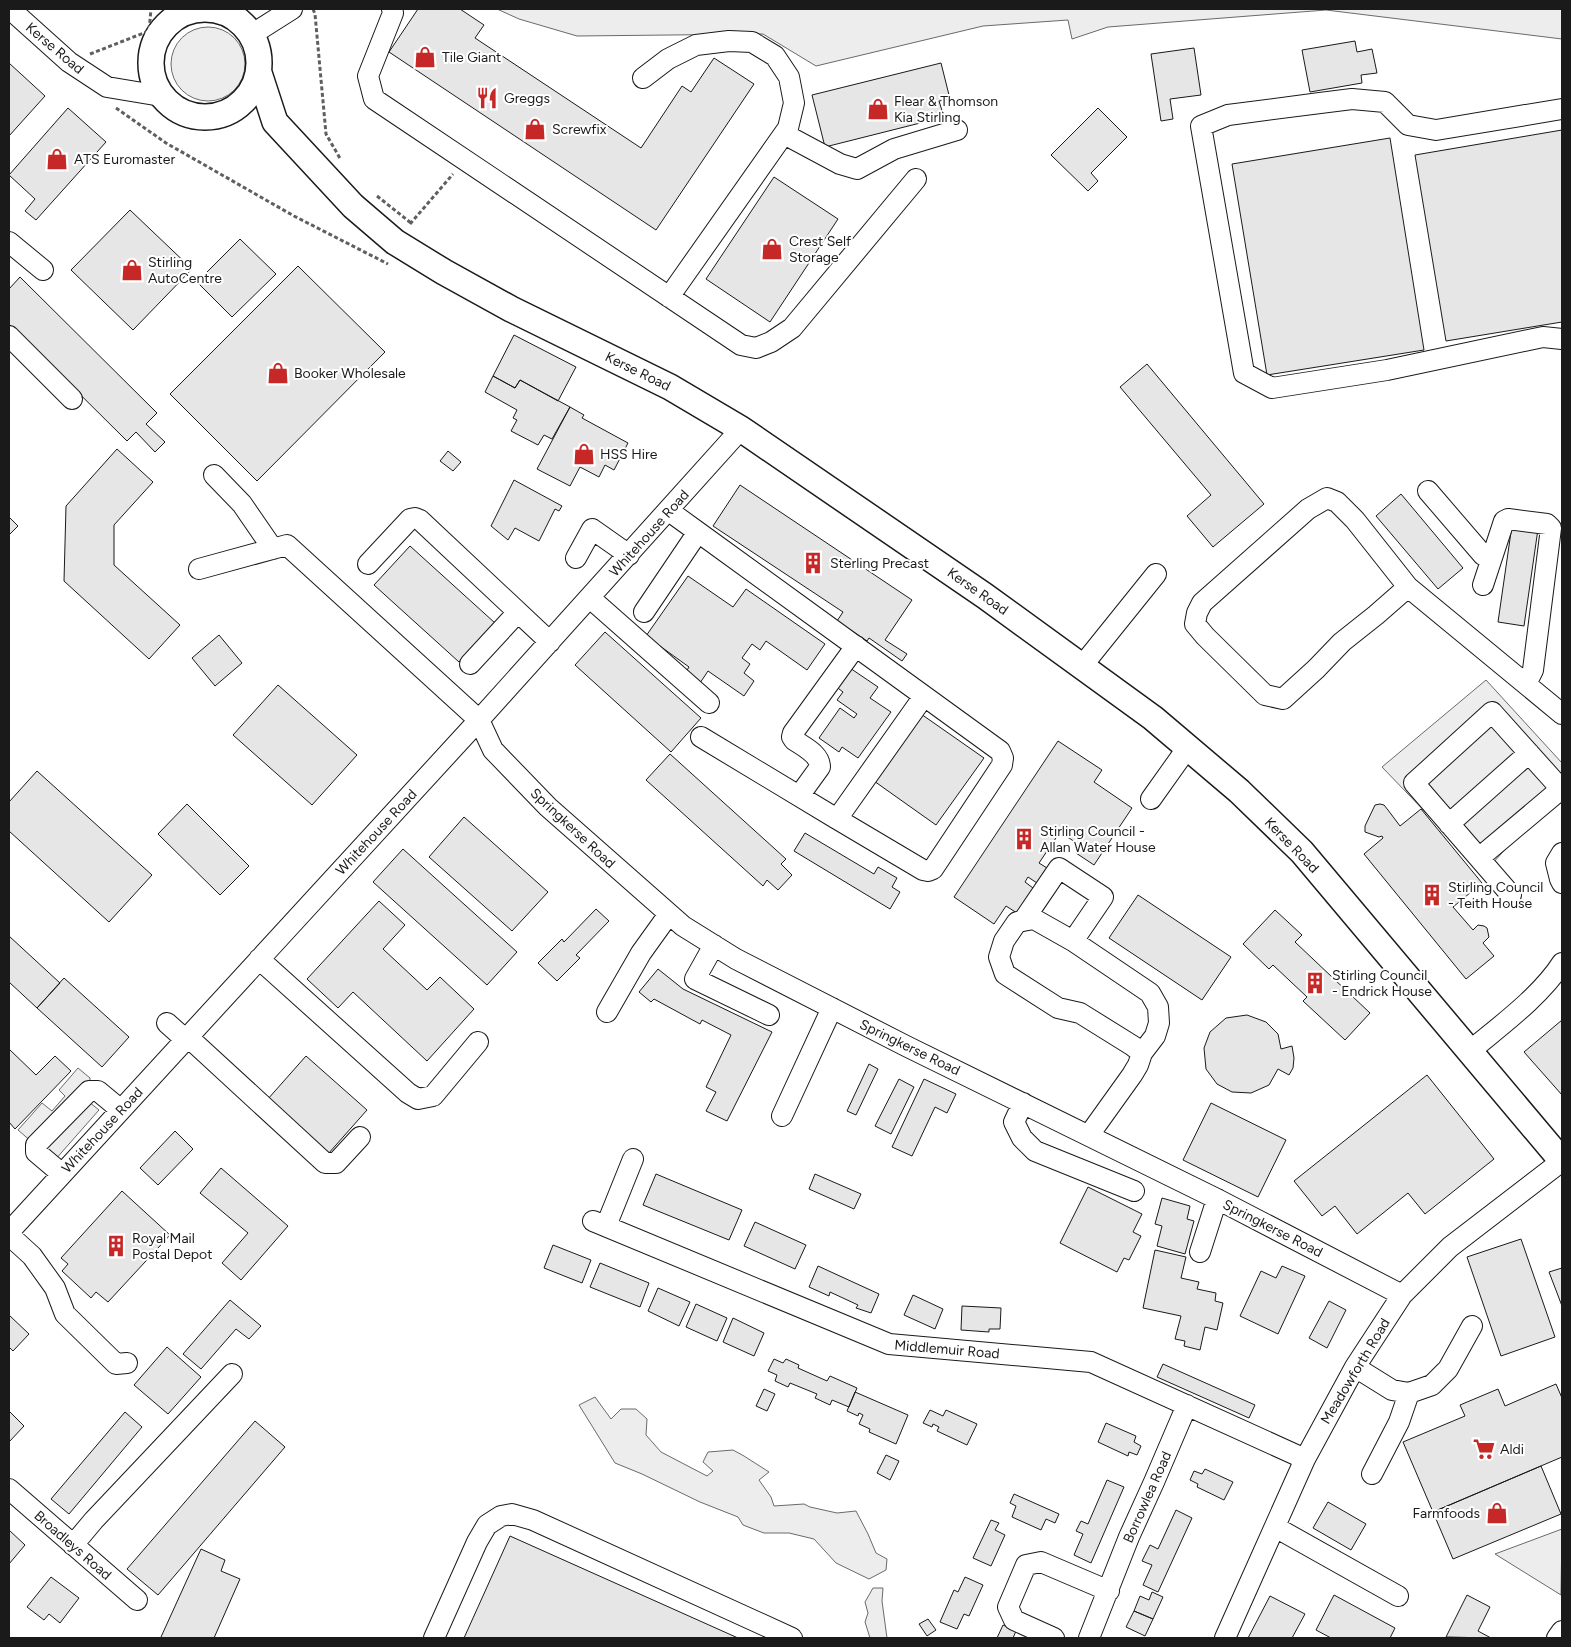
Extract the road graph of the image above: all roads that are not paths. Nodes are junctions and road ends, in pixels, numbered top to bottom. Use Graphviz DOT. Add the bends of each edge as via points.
graph roads {
  1 [pos="10,9"];
  2 [pos="292,9"];
  3 [pos="392,9"];
  4 [pos="181,11"];
  5 [pos="251,35"];
  6 [pos="259,72"];
  7 [pos="643,78"];
  8 [pos="161,96"];
  9 [pos="1562,109"];
  10 [pos="222,115"];
  11 [pos="275,122"];
  12 [pos="957,130"];
  13 [pos="784,134"];
  14 [pos="916,179"];
  15 [pos="9,242"];
  16 [pos="43,270"];
  17 [pos="669,297"];
  18 [pos="9,336"];
  19 [pos="1562,339"];
  20 [pos="72,399"];
  21 [pos="741,429"];
  22 [pos="214,475"];
  23 [pos="1428,491"];
  24 [pos="669,510"];
  25 [pos="698,532"];
  26 [pos="273,549"];
  27 [pos="629,555"];
  28 [pos="576,558"];
  29 [pos="1491,560"];
  30 [pos="368,564"];
  31 [pos="200,569"];
  32 [pos="1156,574"];
  33 [pos="1482,585"];
  34 [pos="1408,587"];
  35 [pos="590,598"];
  36 [pos="518,612"];
  37 [pos="644,612"];
  38 [pos="550,642"];
  39 [pos="856,646"];
  40 [pos="470,664"];
  41 [pos="1082,666"];
  42 [pos="1526,684"];
  43 [pos="924,696"];
  44 [pos="709,703"];
  45 [pos="1562,714"];
  46 [pos="479,720"];
  47 [pos="701,737"];
  48 [pos="1188,747"];
  49 [pos="1529,753"];
  50 [pos="1561,789"];
  51 [pos="799,796"];
  52 [pos="1151,799"];
  53 [pos="837,819"];
  54 [pos="1449,824"];
  55 [pos="1562,853"];
  56 [pos="1479,858"];
  57 [pos="1562,882"];
  58 [pos="1511,895"];
  59 [pos="669,914"];
  60 [pos="1023,921"];
  61 [pos="1073,941"];
  62 [pos="714,945"];
  63 [pos="259,959"];
  64 [pos="1562,963"];
  65 [pos="832,1008"];
  66 [pos="607,1012"];
  67 [pos="769,1015"];
  68 [pos="167,1023"];
  69 [pos="187,1038"];
  70 [pos="478,1042"];
  71 [pos="1470,1051"];
  72 [pos="1142,1053"];
  73 [pos="1023,1102"];
  74 [pos="121,1110"];
  75 [pos="782,1116"];
  76 [pos="1089,1135"];
  77 [pos="360,1137"];
  78 [pos="633,1160"];
  79 [pos="1562,1161"];
  80 [pos="62,1174"];
  81 [pos="1134,1191"];
  82 [pos="1217,1199"];
  83 [pos="9,1234"];
  84 [pos="1200,1252"];
  85 [pos="1402,1294"];
  86 [pos="1472,1326"];
  87 [pos="127,1363"];
  88 [pos="1355,1367"];
  89 [pos="232,1374"];
  90 [pos="1409,1392"];
  91 [pos="1187,1405"];
  92 [pos="1305,1459"];
  93 [pos="1372,1474"];
  94 [pos="9,1490"];
  95 [pos="1275,1527"];
  96 [pos="73,1545"];
  97 [pos="1109,1590"];
  98 [pos="1398,1596"];
  99 [pos="137,1600"];
  100 [pos="1562,1631"];
  101 [pos="434,1638"];
  102 [pos="792,1638"];
  103 [pos="1054,1638"];
  104 [pos="1089,1638"];
  105 [pos="1225,1638"];
  106 [pos="1557,1638"];
  1 -- 8 [label="street, Kerse Road" via="69,62 107,87"];
  2 -- 5 [label="street"];
  3 -- 17 [label="street" via="368,76 374,99"];
  4 -- 5 [label="main road" via="198,9 228,14"];
  4 -- 8 [label="main road" via="158,35 152,50 153,82"];
  5 -- 6 [label="main road" via="257,47"];
  6 -- 10 [label="main road" via="246,99"];
  6 -- 11 [label="main road, Kerse Road"];
  7 -- 13 [label="street" via="668,59 696,45 752,42 775,56 789,77 794,104"];
  8 -- 10 [label="main road" via="173,108 188,115 205,118"];
  9 -- 19 [label="street" via="1436,130 1408,125 1385,102 1352,98 1228,114 1201,126 1244,373 1272,388 1387,370 1543,337"];
  10 -- 11 [label="main road"];
  11 -- 21 [label="main road, Kerse Road" via="353,206 395,242 511,310 670,387"];
  12 -- 13 [label="street" via="894,149 857,170"];
  13 -- 17 [label="street"];
  14 -- 17 [label="street" via="792,328 771,342 756,348 742,345"];
  15 -- 16 [label="street"];
  18 -- 20 [label="street"];
  21 -- 24 [label="street, Whitehouse Road"];
  21 -- 41 [label="main road, Kerse Road"];
  22 -- 26 [label="street" via="242,504"];
  23 -- 29 [label="street" via="1483,555"];
  24 -- 25 [label="street"];
  24 -- 27 [label="street, Whitehouse Road"];
  25 -- 37 [label="street"];
  25 -- 39 [label="street"];
  26 -- 31 [label="street"];
  26 -- 46 [label="street" via="287,545"];
  27 -- 28 [label="street" via="592,530"];
  27 -- 35 [label="street, Whitehouse Road"];
  29 -- 33 [label="street"];
  29 -- 42 [label="street" via="1504,521 1547,524 1551,528 1533,670"];
  30 -- 36 [label="street" via="415,518"];
  32 -- 41 [label="street"];
  34 -- 34 [label="street" via="1354,520 1336,502 1327,498 1308,509 1202,603 1195,624 1265,695 1283,699 1342,642"];
  34 -- 42 [label="street"];
  35 -- 38 [label="street, Whitehouse Road"];
  35 -- 44 [label="street"];
  36 -- 38 [label="street"];
  36 -- 40 [label="street"];
  38 -- 46 [label="street, Whitehouse Road"];
  39 -- 43 [label="street"];
  39 -- 51 [label="street" via="793,733 794,740 820,761 820,767"];
  41 -- 48 [label="main road, Kerse Road"];
  42 -- 45 [label="street"];
  43 -- 53 [label="street"];
  43 -- 53 [label="street" via="1000,751 1003,758 1002,765 932,868 923,870"];
  46 -- 59 [label="street, Springkerse Road" via="493,750 548,806"];
  46 -- 63 [label="street, Whitehouse Road"];
  47 -- 51 [label="street"];
  48 -- 52 [label="street"];
  48 -- 71 [label="main road, Kerse Road" via="1239,790 1302,852"];
  49 -- 50 [label="street"];
  49 -- 54 [label="street"];
  49 -- 54 [label="street" via="1492,712 1414,783"];
  50 -- 56 [label="street"];
  51 -- 53 [label="street"];
  54 -- 56 [label="street"];
  55 -- 57 [label="street" via="1556,863"];
  56 -- 58 [label="street"];
  59 -- 62 [label="street, Springkerse Road"];
  59 -- 66 [label="street" via="641,952"];
  60 -- 61 [label="street" via="1034,919"];
  60 -- 61 [label="street" via="1059,868 1103,897"];
  60 -- 72 [label="street" via="1016,922 1004,941 999,957 1005,974 1058,1008 1080,1012"];
  61 -- 72 [label="street" via="1150,993 1158,1007 1159,1023 1155,1036"];
  62 -- 65 [label="street, Springkerse Road"];
  62 -- 67 [label="street" via="695,979"];
  63 -- 69 [label="street, Whitehouse Road"];
  63 -- 70 [label="street" via="418,1100 433,1096"];
  64 -- 71 [label="street" via="1519,1011"];
  65 -- 73 [label="street, Springkerse Road"];
  65 -- 75 [label="street"];
  68 -- 69 [label="street"];
  69 -- 74 [label="street, Whitehouse Road"];
  69 -- 77 [label="street" via="325,1163 336,1163"];
  71 -- 79 [label="main road, Kerse Road"];
  72 -- 76 [label="street" via="1132,1075"];
  73 -- 76 [label="street, Springkerse Road"];
  73 -- 81 [label="street" via="1014,1122 1022,1138 1035,1151"];
  74 -- 80 [label="street, Whitehouse Road"];
  74 -- 80 [label="street" via="98,1091 89,1091 36,1145 36,1152"];
  76 -- 82 [label="street, Springkerse Road"];
  78 -- 91 [label="street, Middlemuir Road" via="600,1224 890,1344 1091,1362"];
  79 -- 85 [label="street, Meadowforth Road" via="1450,1247"];
  80 -- 83 [label="street, Whitehouse Road" via="41,1184"];
  82 -- 84 [label="street"];
  82 -- 85 [label="street, Springkerse Road"];
  83 -- 87 [label="street" via="32,1256 55,1288 65,1314 116,1364"];
  85 -- 88 [label="street, Meadowforth Road"];
  86 -- 90 [label="street" via="1448,1369 1432,1385"];
  88 -- 90 [label="street" via="1392,1390"];
  88 -- 92 [label="street, Meadowforth Road"];
  89 -- 96 [label="street"];
  90 -- 93 [label="street" via="1399,1422"];
  91 -- 92 [label="street, Middlemuir Road"];
  91 -- 97 [label="street, Borrowlea Road"];
  92 -- 95 [label="street, Meadowforth Road"];
  94 -- 96 [label="street, Broadleys Road"];
  95 -- 98 [label="street"];
  95 -- 105 [label="street, Meadowforth Road"];
  96 -- 99 [label="street, Broadleys Road"];
  97 -- 103 [label="street" via="1041,1562 1026,1565 1008,1607 1014,1620"];
  97 -- 104 [label="street, Borrowlea Road"];
  100 -- 106 [label="street"];
  101 -- 102 [label="street" via="487,1525 501,1516 512,1514 533,1520"];
}
